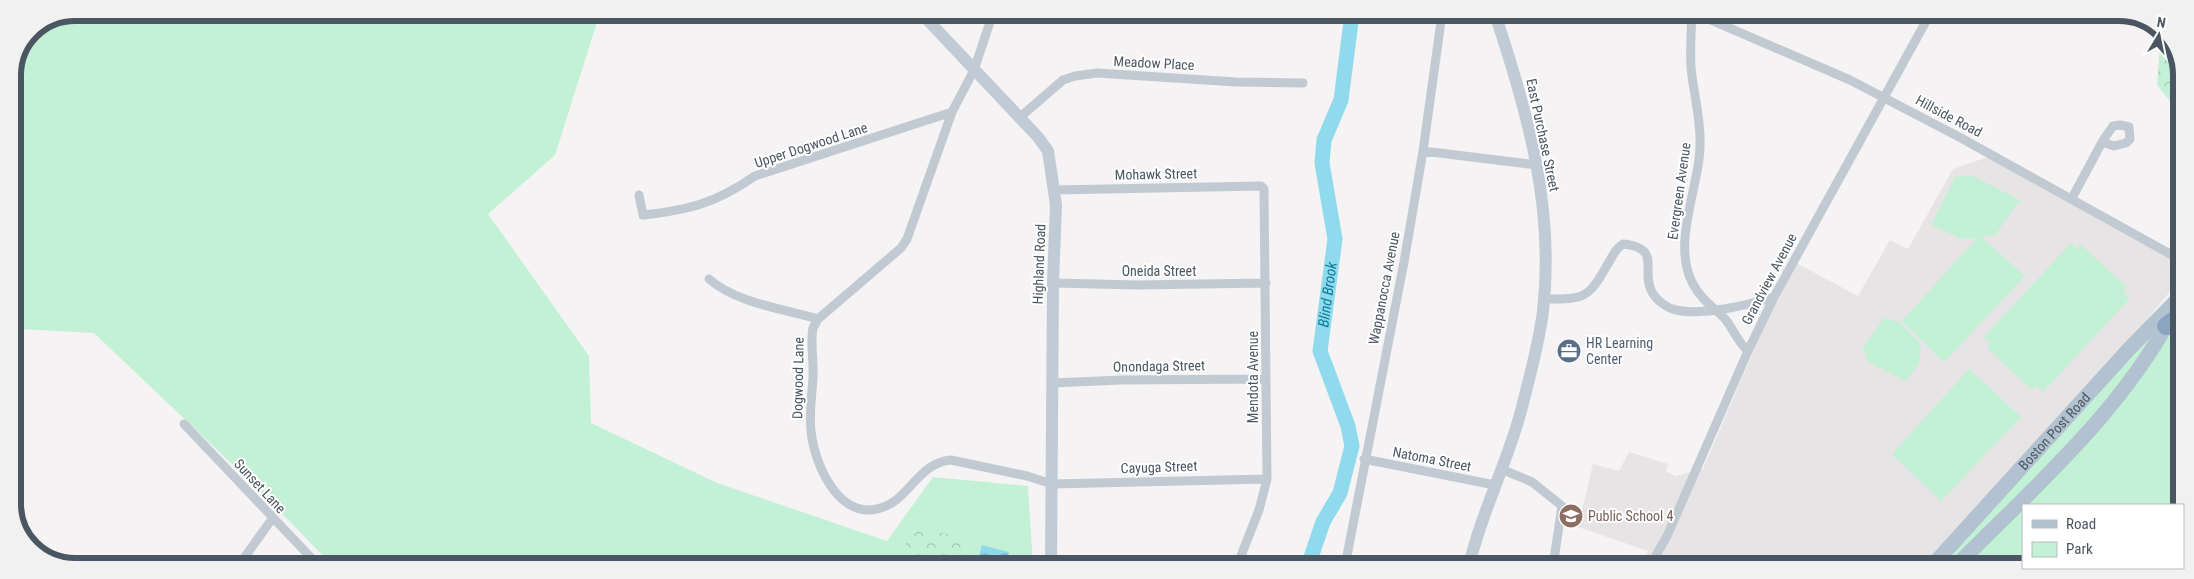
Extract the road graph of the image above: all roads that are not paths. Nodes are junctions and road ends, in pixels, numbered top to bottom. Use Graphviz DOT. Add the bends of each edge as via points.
graph roads {
  1 [pos="928,21"];
  2 [pos="990,21"];
  3 [pos="1441,21"];
  4 [pos="1497,21"];
  5 [pos="1692,21"];
  6 [pos="1713,21"];
  7 [pos="1926,21"];
  8 [pos="974,70"];
  9 [pos="1302,83"];
  10 [pos="1883,97"];
  11 [pos="952,112"];
  12 [pos="1019,118"];
  13 [pos="2102,142"];
  14 [pos="1423,151"];
  15 [pos="1537,165"];
  16 [pos="1258,186"];
  17 [pos="1054,190"];
  18 [pos="639,195"];
  19 [pos="2072,198"];
  20 [pos="2173,256"];
  21 [pos="709,279"];
  22 [pos="1053,283"];
  23 [pos="1266,283"];
  24 [pos="1774,297"];
  25 [pos="1544,299"];
  26 [pos="2173,304"];
  27 [pos="1713,309"];
  28 [pos="818,319"];
  29 [pos="2173,321"];
  30 [pos="1748,351"];
  31 [pos="1266,380"];
  32 [pos="1053,383"];
  33 [pos="184,424"];
  34 [pos="1364,460"];
  35 [pos="1501,469"];
  36 [pos="1267,479"];
  37 [pos="1052,484"];
  38 [pos="1495,484"];
  39 [pos="272,519"];
  40 [pos="244,558"];
  41 [pos="311,558"];
  42 [pos="1051,558"];
  43 [pos="1240,558"];
  44 [pos="1346,558"];
  45 [pos="1471,558"];
  46 [pos="1554,558"];
  47 [pos="1655,558"];
  48 [pos="1939,558"];
  49 [pos="1964,558"];
  1 -- 8 [label="street, Highland Road"];
  2 -- 8 [label="street"];
  3 -- 14 [label="street, Wappanocca Avenue"];
  4 -- 15 [label="street, East Purchase Street" via="1526,114"];
  5 -- 27 [label="street, Evergreen Avenue" via="1691,69 1697,96 1700,140 1685,248 1692,282"];
  6 -- 10 [label="street, Hillside Road"];
  7 -- 10 [label="street, Grandview Avenue"];
  8 -- 11 [label="street"];
  8 -- 12 [label="street, Highland Road"];
  9 -- 12 [label="street, Meadow Place" via="1097,73 1064,80"];
  10 -- 19 [label="street, Hillside Road"];
  10 -- 24 [label="street, Grandview Avenue"];
  11 -- 18 [label="street, Upper Dogwood Lane" via="755,176 728,194 705,204 643,215"];
  11 -- 28 [label="street" via="907,239 901,248"];
  12 -- 17 [label="street, Highland Road" via="1048,151"];
  13 -- 19 [label="street"];
  14 -- 15 [label="street"];
  14 -- 34 [label="street, Wappanocca Avenue"];
  15 -- 25 [label="street, East Purchase Street" via="1545,223"];
  16 -- 17 [label="street, Mohawk Street"];
  16 -- 23 [label="street, Mendota Avenue" via="1265,192"];
  17 -- 22 [label="street, Highland Road"];
  19 -- 20 [label="street, Hillside Road"];
  21 -- 28 [label="street" via="720,289 736,295"];
  22 -- 23 [label="street, Oneida Street"];
  22 -- 32 [label="street, Highland Road"];
  23 -- 31 [label="street, Mendota Avenue"];
  24 -- 27 [label="street" via="1744,306"];
  24 -- 30 [label="street, Grandview Avenue"];
  25 -- 27 [label="street" via="1568,299 1590,292 1616,248 1623,244 1640,248 1648,257 1651,291 1660,302 1675,310"];
  25 -- 35 [label="street, East Purchase Street" via="1520,413"];
  26 -- 48 [label="main road, Boston Post Road"];
  27 -- 30 [label="street, Evergreen Avenue"];
  28 -- 37 [label="street, Dogwood Lane" via="812,335 810,429 822,472 844,501 868,510 884,507 904,494 928,468 941,461 952,460"];
  29 -- 49 [label="main road, Boston Post Road" via="2111,408"];
  30 -- 47 [label="street, Grandview Avenue"];
  31 -- 32 [label="street, Onondaga Street"];
  31 -- 36 [label="street, Mendota Avenue"];
  32 -- 37 [label="street, Highland Road"];
  33 -- 39 [label="street, Sunset Lane"];
  34 -- 38 [label="street, Natoma Street"];
  34 -- 44 [label="street, Wappanocca Avenue"];
  35 -- 38 [label="street, East Purchase Street"];
  35 -- 46 [label="street" via="1532,482 1562,506"];
  36 -- 37 [label="street, Cayuga Street"];
  36 -- 43 [label="street, Mendota Avenue"];
  37 -- 42 [label="street, Highland Road"];
  38 -- 45 [label="street"];
  39 -- 40 [label="street"];
  39 -- 41 [label="street, Sunset Lane"];
}
